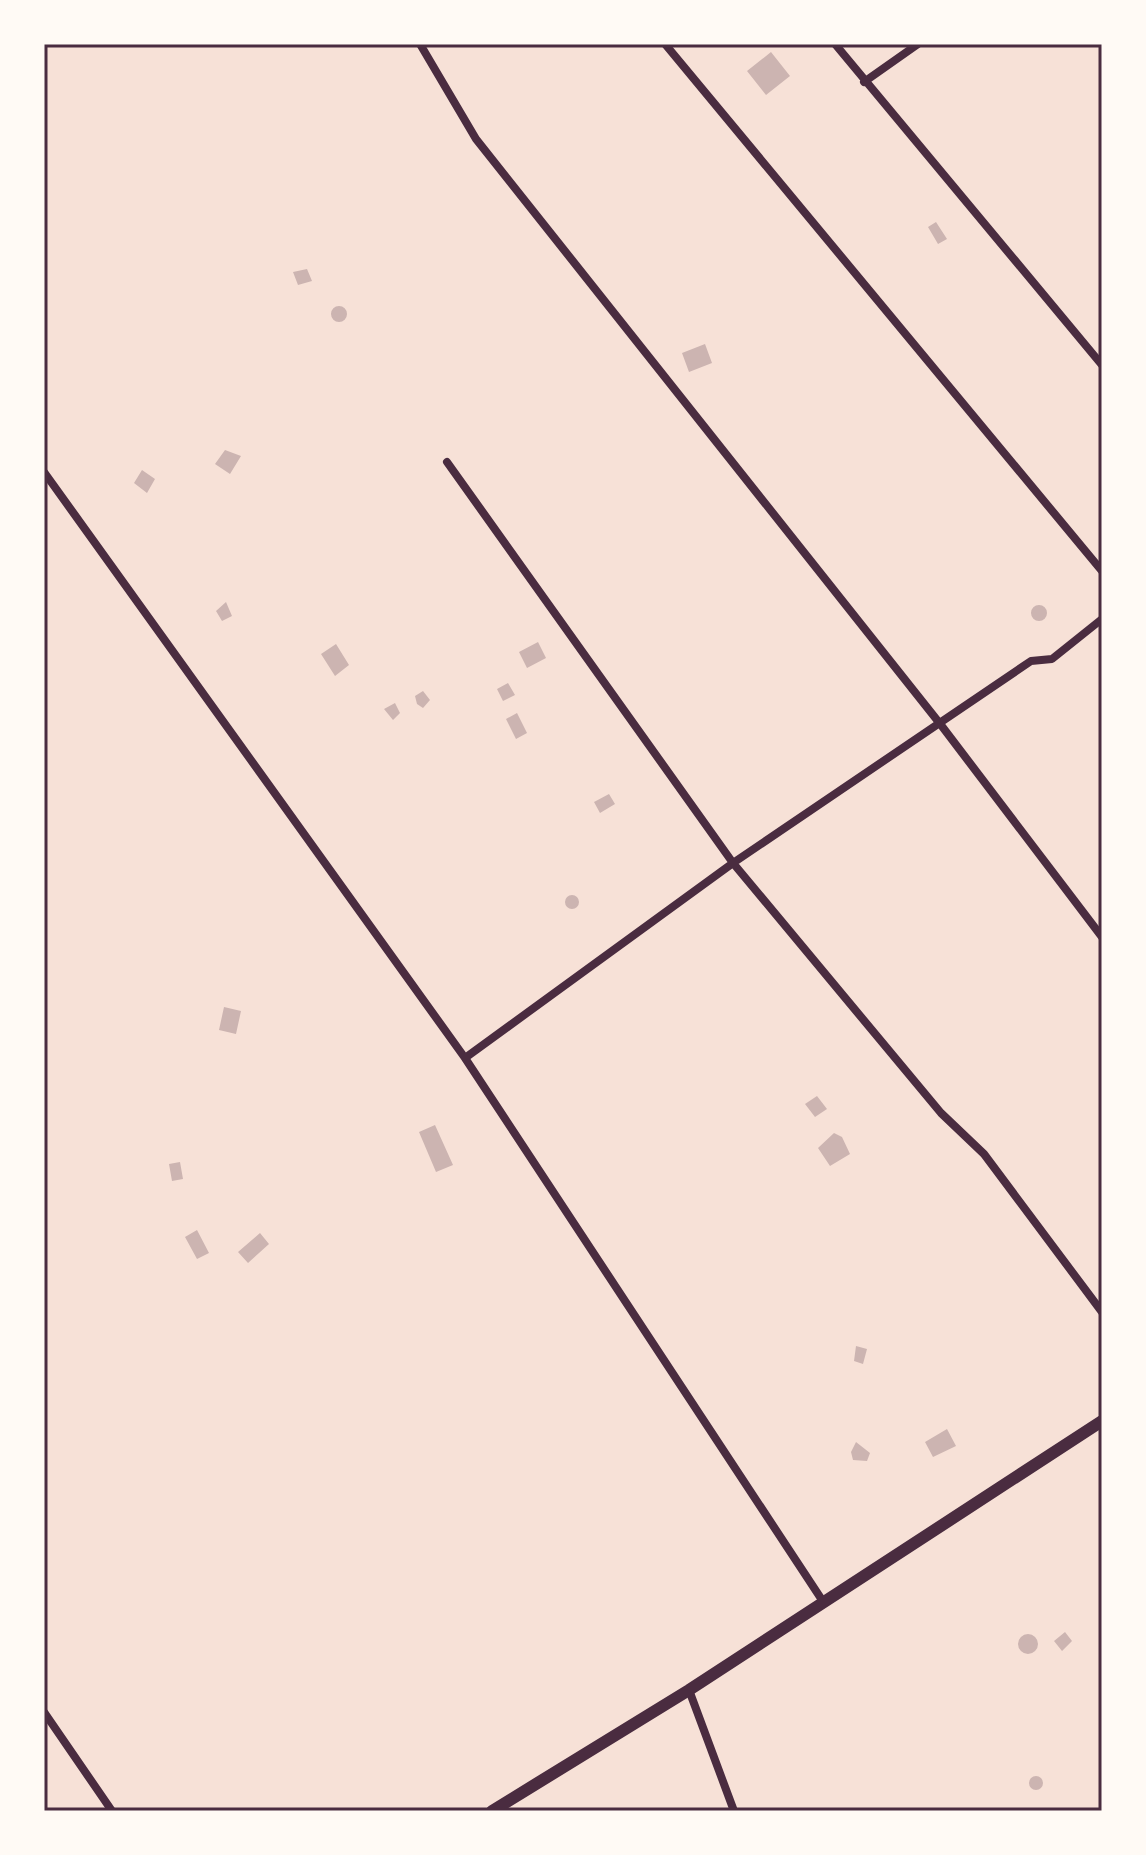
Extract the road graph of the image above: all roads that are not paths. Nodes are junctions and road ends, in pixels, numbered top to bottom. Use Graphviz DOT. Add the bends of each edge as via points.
graph roads {
  1 [pos="420,44"];
  2 [pos="665,44"];
  3 [pos="835,44"];
  4 [pos="918,44"];
  5 [pos="864,82"];
  6 [pos="1102,365"];
  7 [pos="447,462"];
  8 [pos="44,472"];
  9 [pos="1102,571"];
  10 [pos="1102,619"];
  11 [pos="941,725"];
  12 [pos="733,863"];
  13 [pos="1102,937"];
  14 [pos="465,1058"];
  15 [pos="1102,1312"];
  16 [pos="1102,1421"];
  17 [pos="824,1603"];
  18 [pos="689,1690"];
  19 [pos="44,1712"];
  20 [pos="112,1811"];
  21 [pos="492,1811"];
  22 [pos="734,1811"];
  1 -- 11 [label="street" via="476,139 550,236"];
  2 -- 9 [label="street"];
  3 -- 5 [label="street"];
  4 -- 5 [label="street"];
  5 -- 6 [label="street"];
  7 -- 12 [label="street"];
  8 -- 14 [label="street"];
  10 -- 11 [label="street" via="1052,659 1031,661"];
  11 -- 12 [label="street"];
  11 -- 13 [label="street"];
  12 -- 14 [label="street"];
  12 -- 15 [label="street" via="941,1113 984,1154"];
  14 -- 17 [label="street"];
  16 -- 17 [label="main road"];
  17 -- 18 [label="main road"];
  18 -- 21 [label="main road"];
  18 -- 22 [label="street"];
  19 -- 20 [label="street"];
}
